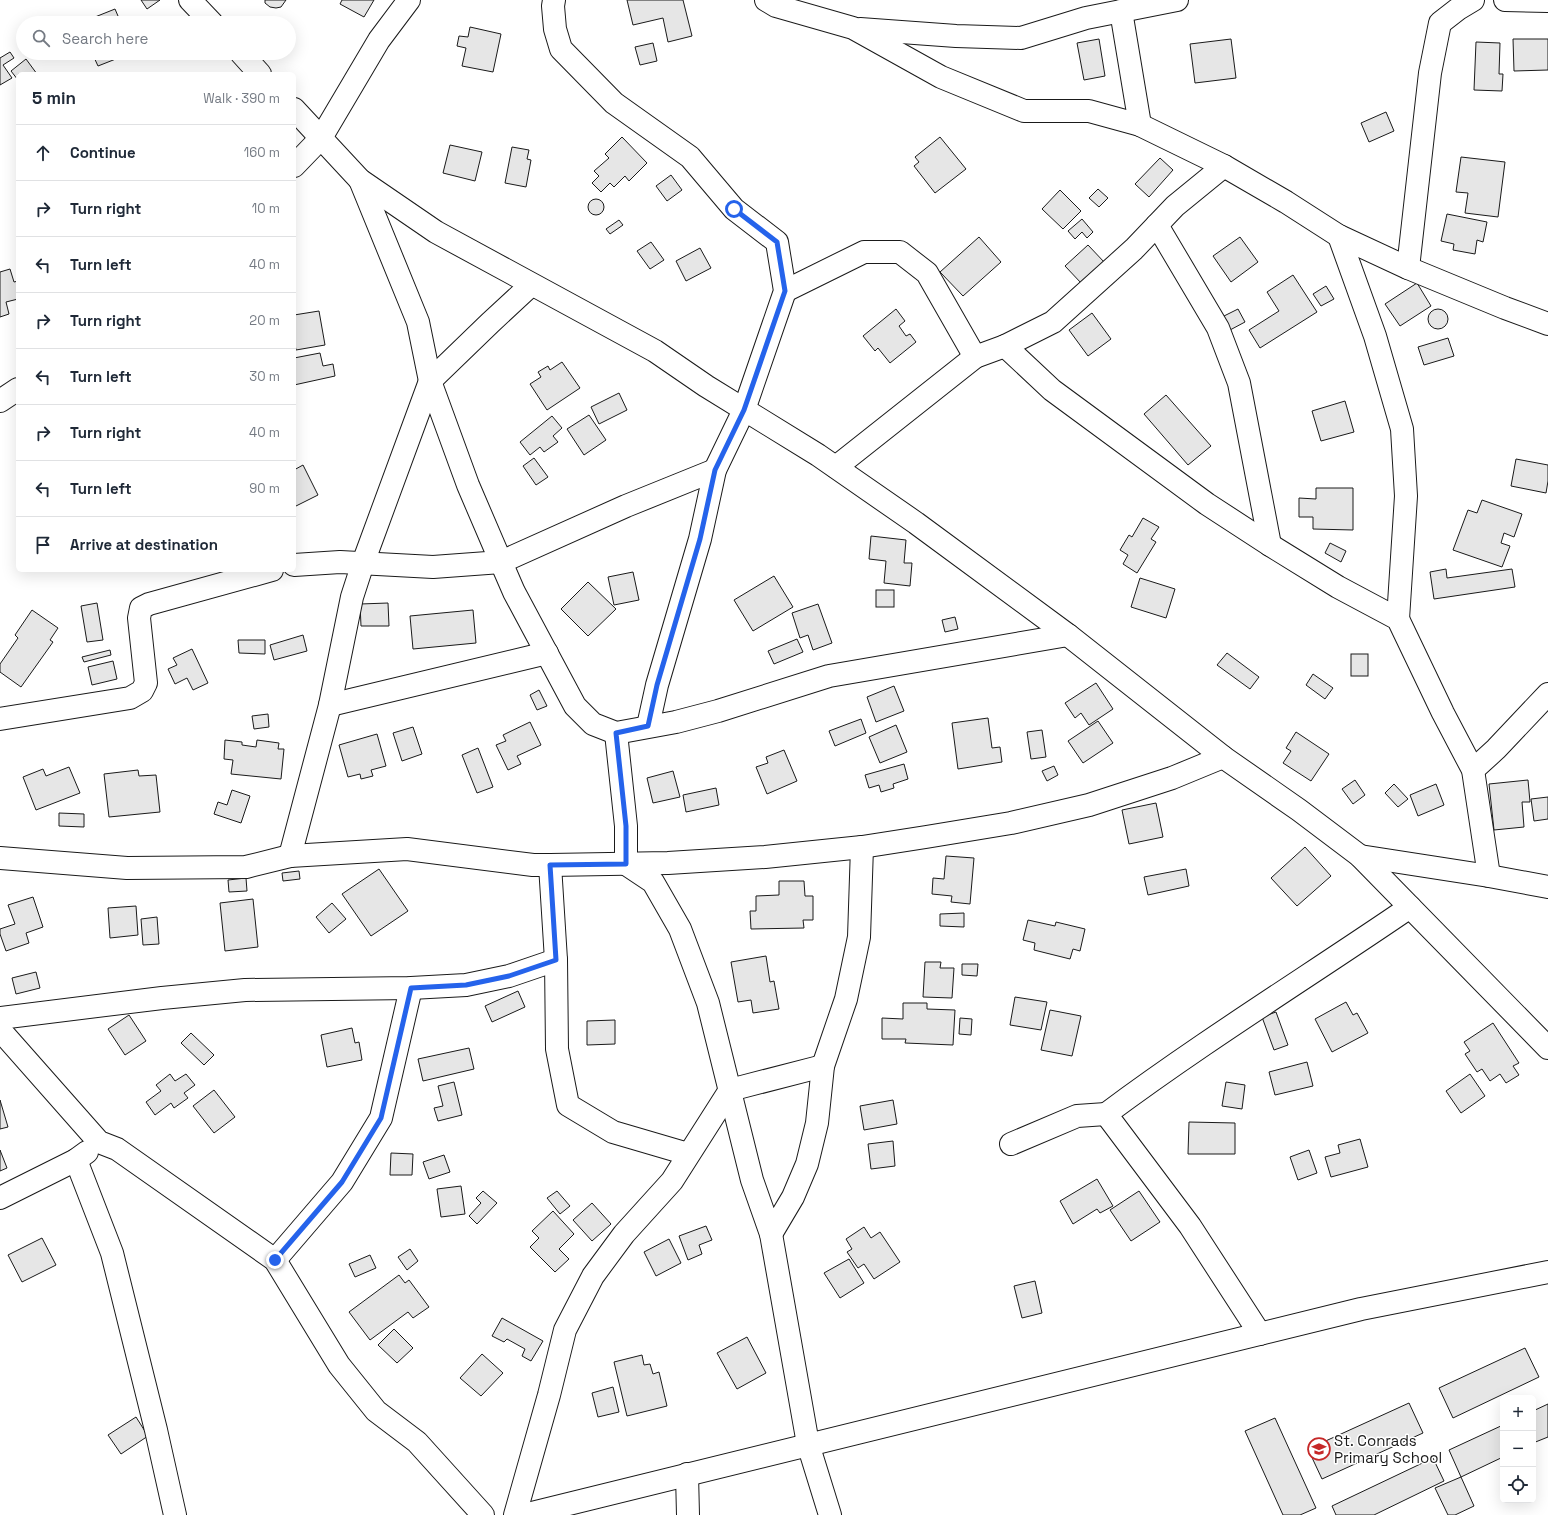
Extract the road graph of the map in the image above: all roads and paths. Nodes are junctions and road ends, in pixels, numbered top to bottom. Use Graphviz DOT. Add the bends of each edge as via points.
graph roads {
  1 [pos="190,0"];
  2 [pos="409,0"];
  3 [pos="554,0"];
  4 [pos="766,0"];
  5 [pos="1177,0"];
  6 [pos="1473,0"];
  7 [pos="1505,0"];
  8 [pos="1548,1"];
  9 [pos="1086,9"];
  10 [pos="1121,11"];
  11 [pos="205,16"];
  12 [pos="853,28"];
  13 [pos="247,60"];
  14 [pos="258,72"];
  15 [pos="296,111"];
  16 [pos="1140,126"];
  17 [pos="321,138"];
  18 [pos="296,164"];
  19 [pos="1224,166"];
  20 [pos="360,180"];
  21 [pos="1157,225"];
  22 [pos="1339,236"];
  23 [pos="1408,268"];
  24 [pos="531,285"];
  25 [pos="785,291"];
  26 [pos="1548,324"];
  27 [pos="1005,346"];
  28 [pos="975,358"];
  29 [pos="430,381"];
  30 [pos="16,390"];
  31 [pos="0,401"];
  32 [pos="744,410"];
  33 [pos="836,467"];
  34 [pos="715,470"];
  35 [pos="1270,545"];
  36 [pos="500,562"];
  37 [pos="363,563"];
  38 [pos="296,565"];
  39 [pos="265,572"];
  40 [pos="1398,619"];
  41 [pos="1068,635"];
  42 [pos="546,653"];
  43 [pos="1548,694"];
  44 [pos="330,705"];
  45 [pos="0,718"];
  46 [pos="648,726"];
  47 [pos="616,733"];
  48 [pos="1223,757"];
  49 [pos="1473,770"];
  50 [pos="862,847"];
  51 [pos="290,856"];
  52 [pos="1360,856"];
  53 [pos="0,858"];
  54 [pos="626,864"];
  55 [pos="550,865"];
  56 [pos="1489,876"];
  57 [pos="1548,887"];
  58 [pos="1410,907"];
  59 [pos="556,960"];
  60 [pos="411,988"];
  61 [pos="0,1018"];
  62 [pos="0,1030"];
  63 [pos="1548,1048"];
  64 [pos="823,1066"];
  65 [pos="730,1090"];
  66 [pos="1106,1114"];
  67 [pos="99,1142"];
  68 [pos="1011,1144"];
  69 [pos="688,1154"];
  70 [pos="76,1160"];
  71 [pos="0,1198"];
  72 [pos="771,1234"];
  73 [pos="275,1260"];
  74 [pos="1548,1272"];
  75 [pos="1260,1334"];
  76 [pos="808,1444"];
  77 [pos="687,1474"];
  78 [pos="175,1515"];
  79 [pos="483,1515"];
  80 [pos="515,1515"];
  81 [pos="524,1515"];
  82 [pos="688,1515"];
  83 [pos="830,1515"];
  1 -- 11 [label="street"];
  2 -- 17 [label="street" via="379,40"];
  3 -- 25 [label="street" via="555,29 561,50 614,103 690,157 734,209 777,242"];
  4 -- 12 [label="street" via="776,6"];
  5 -- 10 [label="street"];
  6 -- 23 [label="street" via="1440,23 1430,74"];
  7 -- 8 [label="street"];
  9 -- 10 [label="street"];
  9 -- 12 [label="street" via="1021,38"];
  10 -- 16 [label="street"];
  12 -- 16 [label="street" via="942,77 1024,111 1089,110"];
  13 -- 14 [label="street"];
  15 -- 17 [label="street"];
  16 -- 19 [label="street"];
  17 -- 18 [label="street"];
  17 -- 20 [label="street"];
  19 -- 21 [label="street" via="1175,206"];
  19 -- 22 [label="street"];
  20 -- 24 [label="street" via="436,232"];
  20 -- 29 [label="street" via="418,322"];
  21 -- 27 [label="street" via="1053,322"];
  21 -- 35 [label="street" via="1218,328 1239,383"];
  22 -- 23 [label="street"];
  22 -- 40 [label="street" via="1375,336 1402,429 1406,496"];
  23 -- 26 [label="street"];
  24 -- 29 [label="street"];
  24 -- 32 [label="street" via="655,351"];
  25 -- 28 [label="street" via="864,252 900,252 927,273"];
  25 -- 32 [label="street"];
  27 -- 28 [label="street"];
  27 -- 35 [label="street" via="1052,390 1207,504"];
  28 -- 33 [label="street"];
  29 -- 36 [label="street" via="468,486"];
  29 -- 37 [label="street"];
  30 -- 31 [label="street"];
  32 -- 33 [label="street"];
  32 -- 34 [label="street"];
  33 -- 41 [label="street"];
  34 -- 36 [label="street"];
  34 -- 46 [label="street" via="700,539 657,685"];
  35 -- 40 [label="street" via="1338,587"];
  36 -- 37 [label="street" via="433,567"];
  36 -- 42 [label="street"];
  37 -- 38 [label="street"];
  37 -- 44 [label="street" via="352,597"];
  39 -- 45 [label="street" via="141,608 139,618 146,683 142,691 130,698"];
  40 -- 49 [label="street"];
  41 -- 46 [label="street" via="829,676 676,722"];
  41 -- 48 [label="street"];
  42 -- 44 [label="street"];
  42 -- 47 [label="street" via="575,706 593,724"];
  43 -- 49 [label="street"];
  44 -- 51 [label="street"];
  46 -- 47 [label="street"];
  47 -- 54 [label="street" via="626,826"];
  48 -- 50 [label="street" via="1172,778 1089,806 1011,823"];
  48 -- 52 [label="street"];
  49 -- 56 [label="street"];
  50 -- 54 [label="street" via="765,857"];
  50 -- 64 [label="street" via="859,937 846,998"];
  51 -- 53 [label="street" via="246,867 127,868"];
  51 -- 55 [label="street" via="407,849"];
  52 -- 56 [label="street"];
  52 -- 58 [label="street"];
  54 -- 55 [label="street"];
  54 -- 65 [label="street" via="653,882 680,929 708,1003"];
  55 -- 59 [label="street"];
  56 -- 57 [label="street"];
  58 -- 63 [label="street"];
  58 -- 66 [label="street" via="1150,1081"];
  59 -- 60 [label="street" via="509,976 466,985"];
  59 -- 69 [label="street" via="557,1049 568,1106 613,1132"];
  60 -- 61 [label="street" via="245,990"];
  60 -- 73 [label="street" via="381,1118 342,1182"];
  62 -- 67 [label="street"];
  64 -- 65 [label="street"];
  64 -- 72 [label="street" via="817,1123 807,1164 793,1197"];
  65 -- 69 [label="street"];
  65 -- 72 [label="street" via="752,1180"];
  66 -- 68 [label="street" via="1077,1116"];
  66 -- 75 [label="street" via="1190,1226"];
  67 -- 70 [label="street"];
  67 -- 73 [label="street" via="117,1149"];
  69 -- 80 [label="street" via="672,1181 624,1234 593,1276 565,1330"];
  70 -- 71 [label="street"];
  70 -- 78 [label="street" via="112,1253"];
  72 -- 76 [label="street"];
  73 -- 79 [label="street" via="339,1365 376,1411 417,1442"];
  74 -- 75 [label="street" via="1361,1309"];
  75 -- 76 [label="street"];
  76 -- 77 [label="street"];
  76 -- 83 [label="street"];
  77 -- 81 [label="street"];
  77 -- 82 [label="street"];
}
